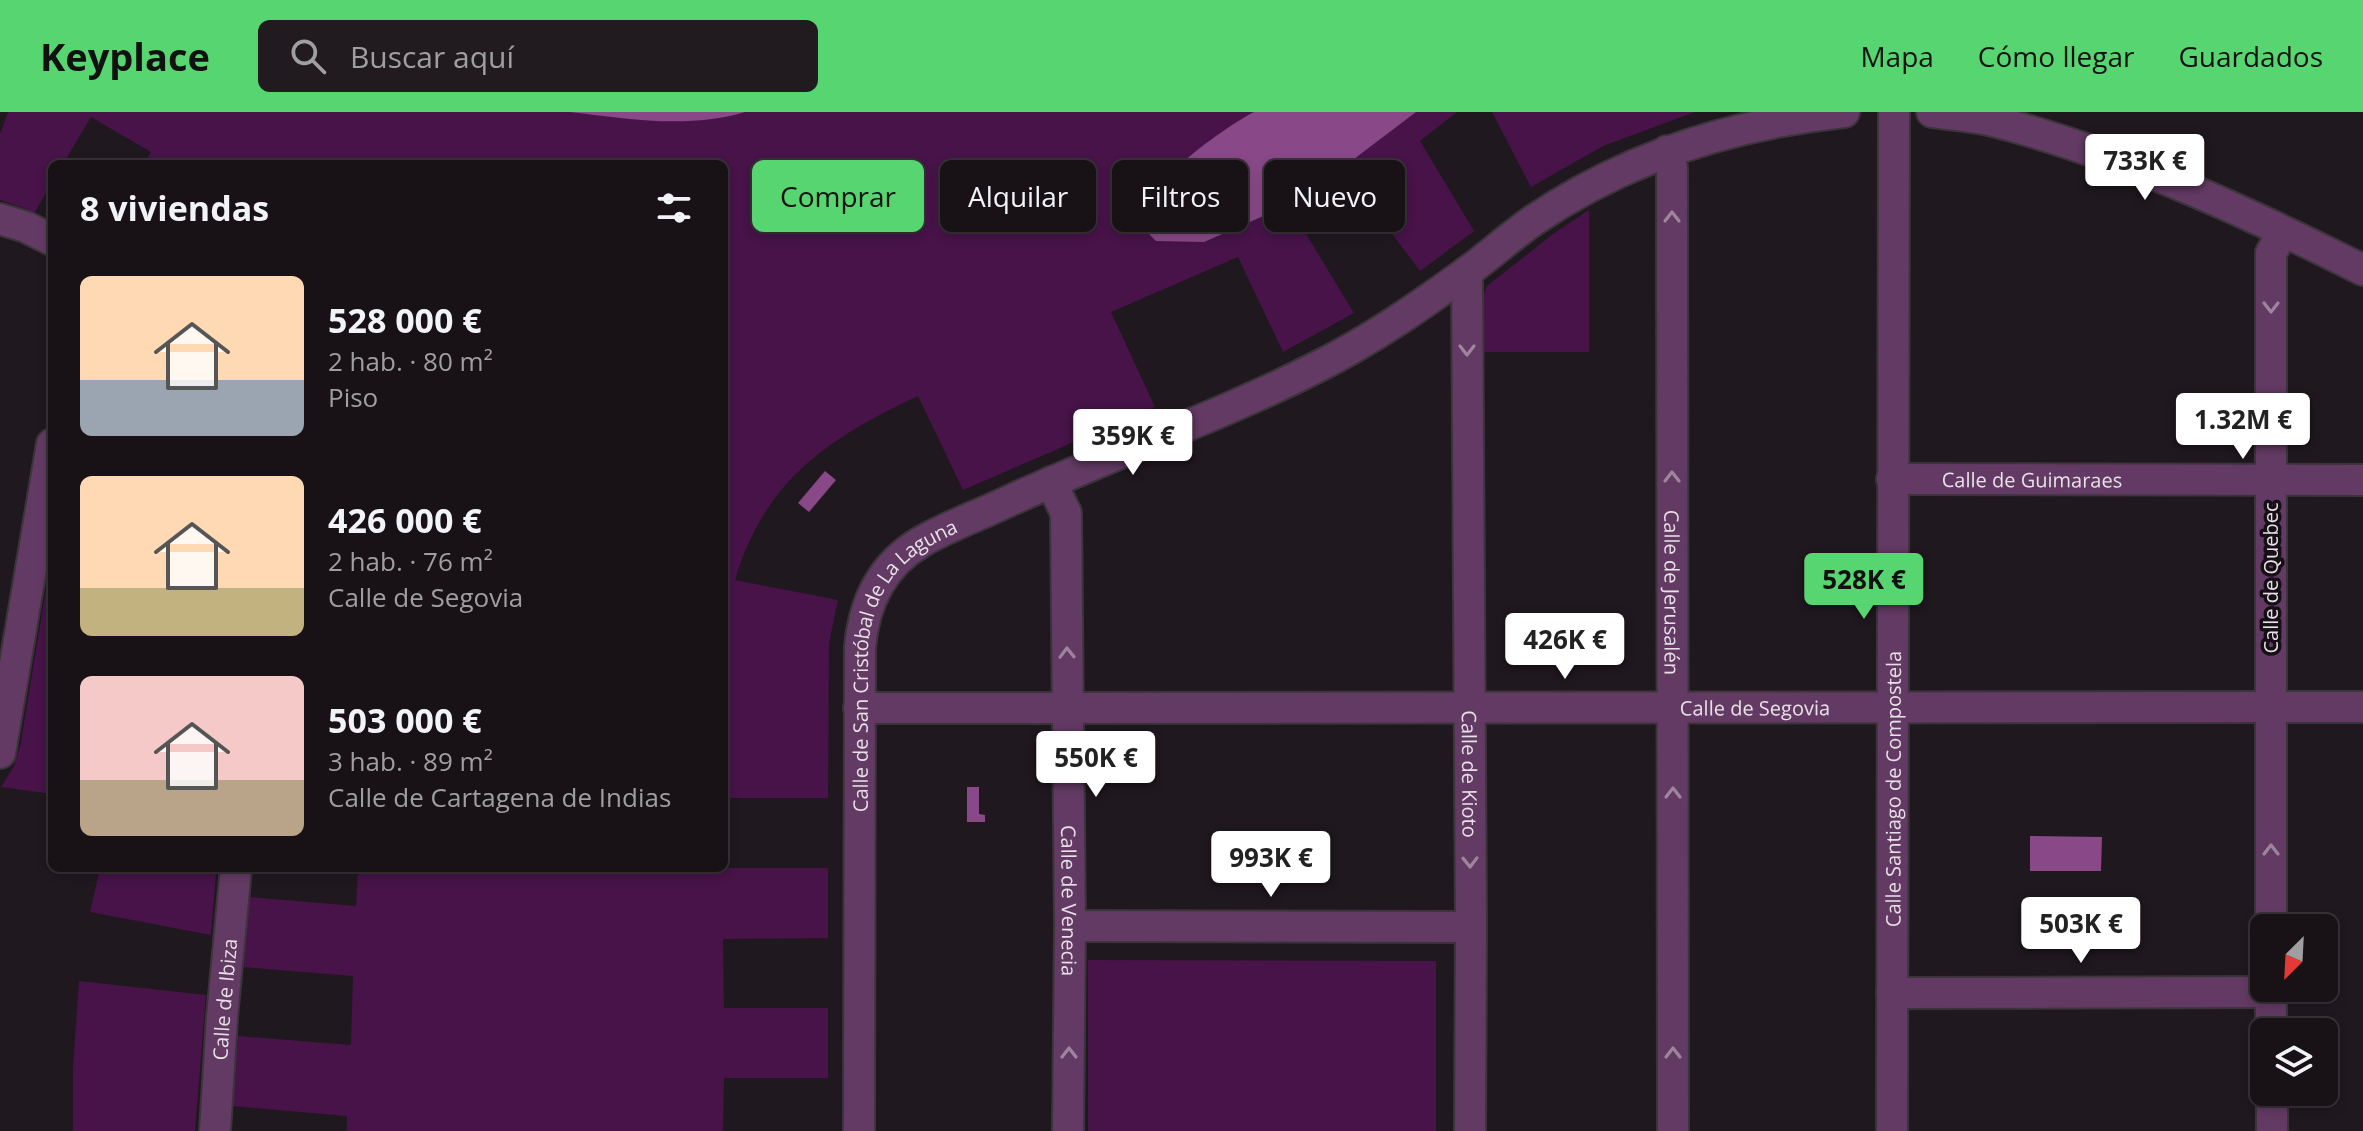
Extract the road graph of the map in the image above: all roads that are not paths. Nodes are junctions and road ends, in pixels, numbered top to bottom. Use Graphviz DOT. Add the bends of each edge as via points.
graph roads {
  1 [pos="1844,112"];
  2 [pos="1894,112"];
  3 [pos="1932,112"];
  4 [pos="1667,151"];
  5 [pos="0,219"];
  6 [pos="2283,232"];
  7 [pos="48,238"];
  8 [pos="2363,270"];
  9 [pos="1467,272"];
  10 [pos="48,468"];
  11 [pos="1892,479"];
  12 [pos="2269,480"];
  13 [pos="2363,480"];
  14 [pos="1051,482"];
  15 [pos="2271,707"];
  16 [pos="2363,707"];
  17 [pos="859,708"];
  18 [pos="1468,708"];
  19 [pos="1891,708"];
  20 [pos="1068,709"];
  21 [pos="1673,709"];
  22 [pos="0,753"];
  23 [pos="236,872"];
  24 [pos="2271,914"];
  25 [pos="1070,926"];
  26 [pos="1471,927"];
  27 [pos="2250,990"];
  28 [pos="1892,993"];
  29 [pos="2272,1106"];
  30 [pos="215,1131"];
  31 [pos="859,1131"];
  32 [pos="1068,1131"];
  33 [pos="1470,1131"];
  34 [pos="1673,1131"];
  35 [pos="1892,1131"];
  36 [pos="2272,1131"];
  1 -- 4 [label="street, Calle de San Cristóbal de La Laguna" via="1765,123"];
  2 -- 11 [label="street, Calle Santiago de Compostela"];
  3 -- 6 [label="street" via="1990,121 2063,142"];
  4 -- 9 [label="street, Calle de San Cristóbal de La Laguna" via="1599,181 1547,212"];
  21 -- 4 [label="street, Calle de Jerusalén, one-way" via="1672,168"];
  5 -- 7 [label="street"];
  6 -- 8 [label="street"];
  6 -- 12 [label="street, Calle de Quebec, one-way" via="2271,253"];
  9 -- 14 [label="street, Calle de San Cristóbal de La Laguna" via="1318,367"];
  9 -- 18 [label="street, Calle de Kioto, one-way"];
  10 -- 22 [label="street"];
  11 -- 12 [label="street, Calle de Guimaraes"];
  11 -- 19 [label="street, Calle Santiago de Compostela"];
  12 -- 13 [label="street, Calle de Guimaraes"];
  12 -- 15 [label="street, Calle de Quebec"];
  14 -- 17 [label="street, Calle de San Cristóbal de La Laguna" via="921,542 886,572 863,618"];
  20 -- 14 [label="street, Calle de Venecia, one-way" via="1066,513"];
  15 -- 16 [label="street, Calle de Segovia"];
  15 -- 19 [label="street, Calle de Segovia"];
  24 -- 15 [label="street, Calle de Quebec, one-way"];
  17 -- 20 [label="street, Calle de Segovia"];
  17 -- 31 [label="street, Calle de San Cristóbal de La Laguna"];
  18 -- 20 [label="street, Calle de Segovia"];
  18 -- 21 [label="street, Calle de Segovia"];
  18 -- 26 [label="street, Calle de Kioto, one-way"];
  19 -- 21 [label="street, Calle de Segovia"];
  19 -- 28 [label="street, Calle Santiago de Compostela"];
  20 -- 25 [label="street, Calle de Venecia"];
  34 -- 21 [label="street, Calle de Jerusalén, one-way"];
  23 -- 30 [label="street, Calle de Ibiza"];
  25 -- 26 [label="street"];
  32 -- 25 [label="street, Calle de Venecia, one-way"];
  26 -- 33 [label="street, Calle de Kioto"];
  27 -- 28 [label="street"];
  28 -- 35 [label="street, Calle Santiago de Compostela"];
  29 -- 36 [label="street"];
}
